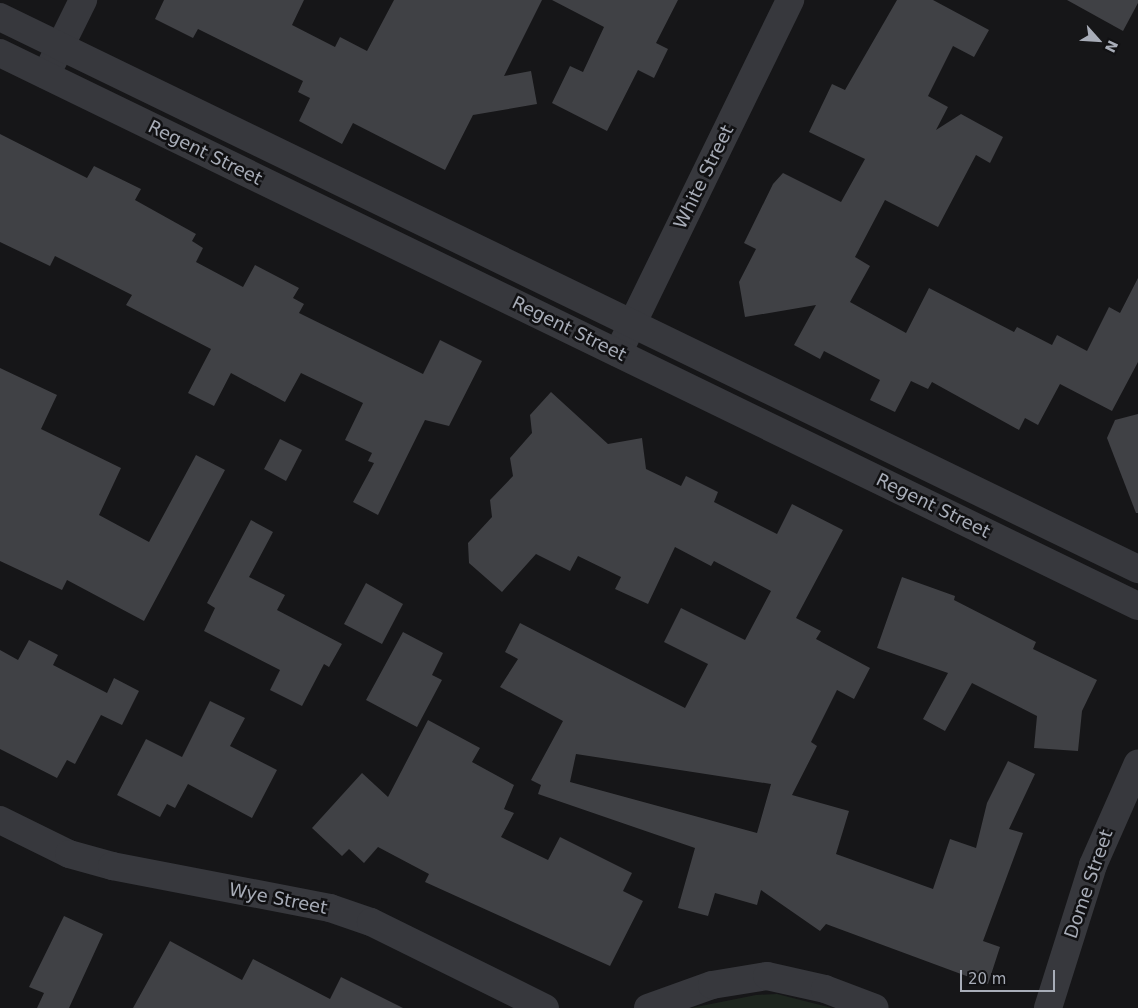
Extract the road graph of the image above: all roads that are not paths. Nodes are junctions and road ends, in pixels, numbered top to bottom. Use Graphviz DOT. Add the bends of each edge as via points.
graph roads {
  1 [pos="83,0"];
  2 [pos="790,0"];
  3 [pos="0,17"];
  4 [pos="61,47"];
  5 [pos="0,53"];
  6 [pos="46,76"];
  7 [pos="632,323"];
  8 [pos="618,353"];
  9 [pos="1138,569"];
  10 [pos="1138,606"];
  11 [pos="1138,763"];
  12 [pos="0,820"];
  13 [pos="545,1008"];
  14 [pos="648,1008"];
  15 [pos="875,1008"];
  16 [pos="1048,1008"];
  1 -- 4 [label="street"];
  2 -- 7 [label="street, White Street"];
  3 -- 4 [label="street, Regent Street"];
  4 -- 6 [label="street"];
  4 -- 7 [label="street, Regent Street"];
  5 -- 6 [label="street, Regent Street"];
  6 -- 8 [label="street, Regent Street"];
  7 -- 8 [label="street, White Street"];
  7 -- 9 [label="street, Regent Street"];
  8 -- 10 [label="street, Regent Street"];
  11 -- 16 [label="street, Dome Street" via="1093,865"];
  12 -- 13 [label="street, Wye Street" via="69,854 112,866 330,908 370,922"];
  14 -- 15 [label="street" via="712,985 767,976 825,988"];
}
